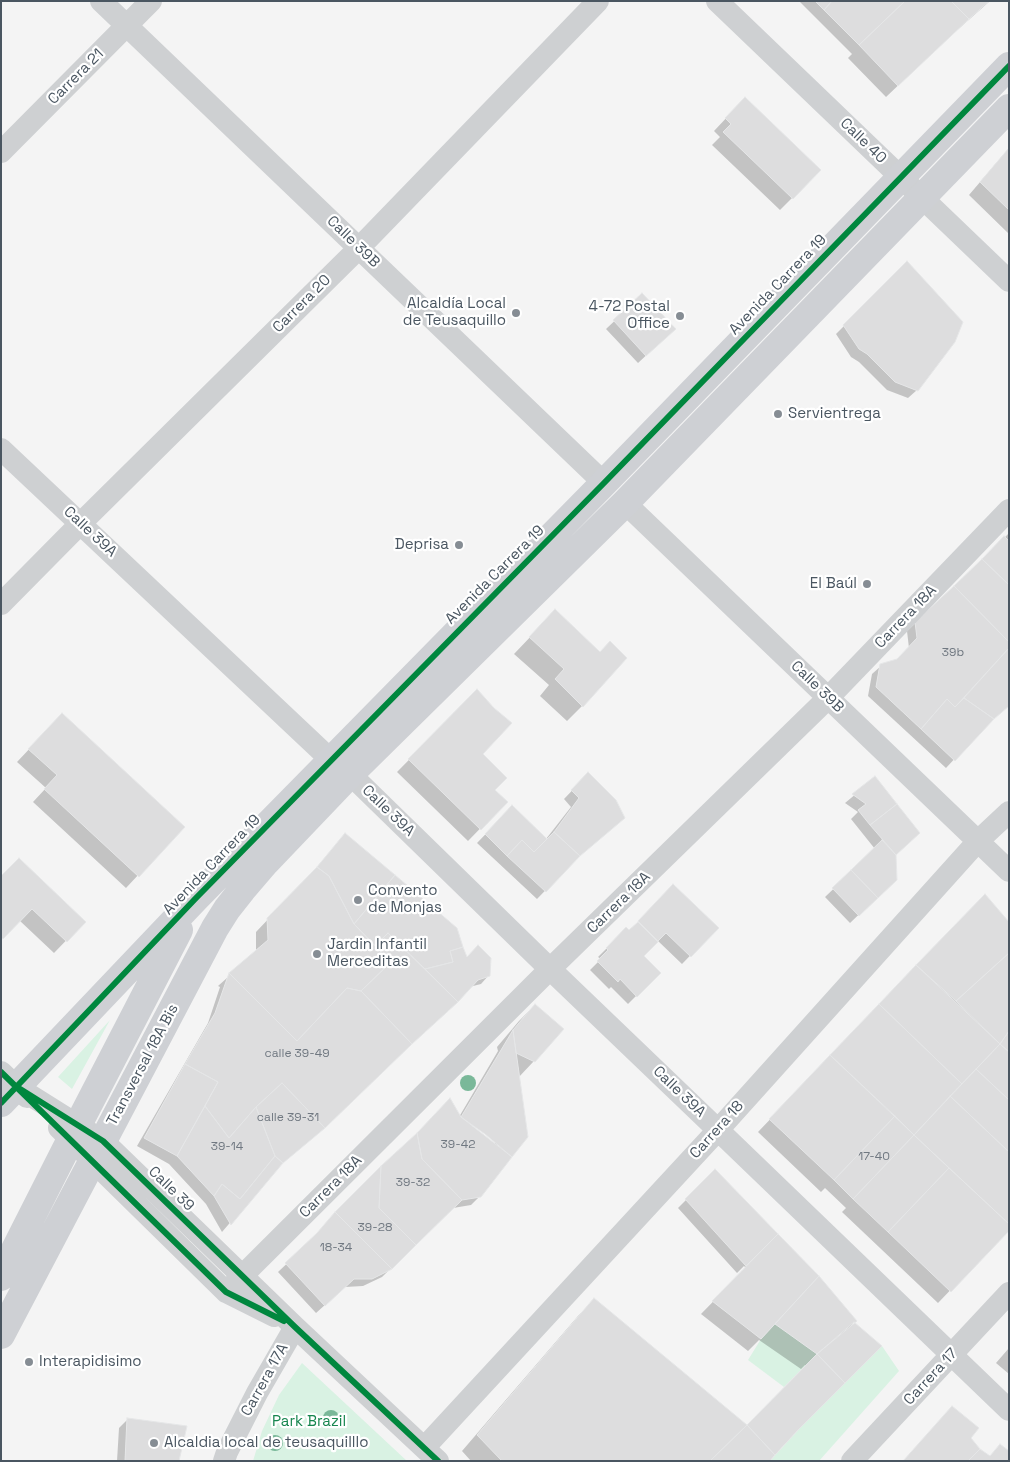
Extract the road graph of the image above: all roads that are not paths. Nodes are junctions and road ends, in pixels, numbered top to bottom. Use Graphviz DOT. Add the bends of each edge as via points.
graph roads {
  1 [pos="101,1"];
  2 [pos="151,1"];
  3 [pos="598,1"];
  4 [pos="717,1"];
  5 [pos="126,26"];
  6 [pos="1009,66"];
  7 [pos="1009,108"];
  8 [pos="1,152"];
  9 [pos="900,177"];
  10 [pos="922,198"];
  11 [pos="359,248"];
  12 [pos="1009,282"];
  13 [pos="1,449"];
  14 [pos="604,483"];
  15 [pos="625,503"];
  16 [pos="1009,510"];
  17 [pos="81,523"];
  18 [pos="1,604"];
  19 [pos="828,698"];
  20 [pos="341,767"];
  21 [pos="1009,812"];
  22 [pos="978,841"];
  23 [pos="1009,871"];
  24 [pos="196,898"];
  25 [pos="215,928"];
  26 [pos="550,969"];
  27 [pos="6,1087"];
  28 [pos="718,1130"];
  29 [pos="74,1132"];
  30 [pos="98,1151"];
  31 [pos="242,1276"];
  32 [pos="1,1277"];
  33 [pos="226,1292"];
  34 [pos="1009,1293"];
  35 [pos="295,1327"];
  36 [pos="1,1335"];
  37 [pos="951,1355"];
  38 [pos="1009,1410"];
  39 [pos="431,1454"];
  40 [pos="224,1461"];
  41 [pos="852,1461"];
  1 -- 5 [label="street, Calle 39B"];
  2 -- 5 [label="street, Carrera 21"];
  3 -- 11 [label="street, Carrera 20"];
  4 -- 9 [label="street, Calle 40"];
  5 -- 8 [label="street, Carrera 21"];
  5 -- 11 [label="street, Calle 39B"];
  6 -- 9 [label="main road, Avenida Carrera 19"];
  7 -- 10 [label="main road, Avenida Carrera 19"];
  9 -- 10 [label="street, Calle 40"];
  9 -- 14 [label="main road, Avenida Carrera 19"];
  10 -- 12 [label="street, Calle 40"];
  10 -- 15 [label="main road, Avenida Carrera 19"];
  11 -- 14 [label="street, Calle 39B"];
  11 -- 17 [label="street, Carrera 20"];
  13 -- 17 [label="street, Calle 39A"];
  14 -- 20 [label="main road, Avenida Carrera 19"];
  15 -- 19 [label="street, Calle 39B"];
  15 -- 20 [label="main road, Avenida Carrera 19"];
  16 -- 19 [label="street, Carrera 18A"];
  17 -- 18 [label="street, Carrera 20"];
  17 -- 20 [label="street, Calle 39A"];
  19 -- 22 [label="street, Calle 39B"];
  19 -- 26 [label="street, Carrera 18A"];
  20 -- 24 [label="main road, Avenida Carrera 19"];
  20 -- 25 [label="main road, Avenida Carrera 19"];
  20 -- 26 [label="street, Calle 39A"];
  21 -- 22 [label="street, Carrera 18"];
  22 -- 23 [label="street, Calle 39B"];
  22 -- 28 [label="street, Carrera 18"];
  24 -- 27 [label="main road, Avenida Carrera 19"];
  24 -- 29 [label="main road, Transversal 18A Bis"];
  25 -- 30 [label="main road, Transversal 18A Bis"];
  26 -- 28 [label="street, Calle 39A"];
  26 -- 31 [label="street, Carrera 18A"];
  27 -- 29 [label="street, Calle 39"];
  28 -- 37 [label="street, Calle 39A"];
  28 -- 39 [label="street, Carrera 18"];
  29 -- 30 [label="street, Calle 39"];
  29 -- 32 [label="main road, Transversal 18A Bis"];
  30 -- 31 [label="street, Calle 39"];
  30 -- 33 [label="street, Calle 39"];
  30 -- 36 [label="main road, Transversal 18A Bis"];
  31 -- 33 [label="street, Carrera 18A"];
  31 -- 35 [label="street, Calle 39"];
  33 -- 35 [label="street, Calle 39"];
  34 -- 37 [label="street, Carrera 17"];
  35 -- 39 [label="street, Calle 39"];
  35 -- 40 [label="street, Carrera 17A" via="257,1393"];
  37 -- 38 [label="street, Calle 39A"];
  37 -- 41 [label="street, Carrera 17"];
}
